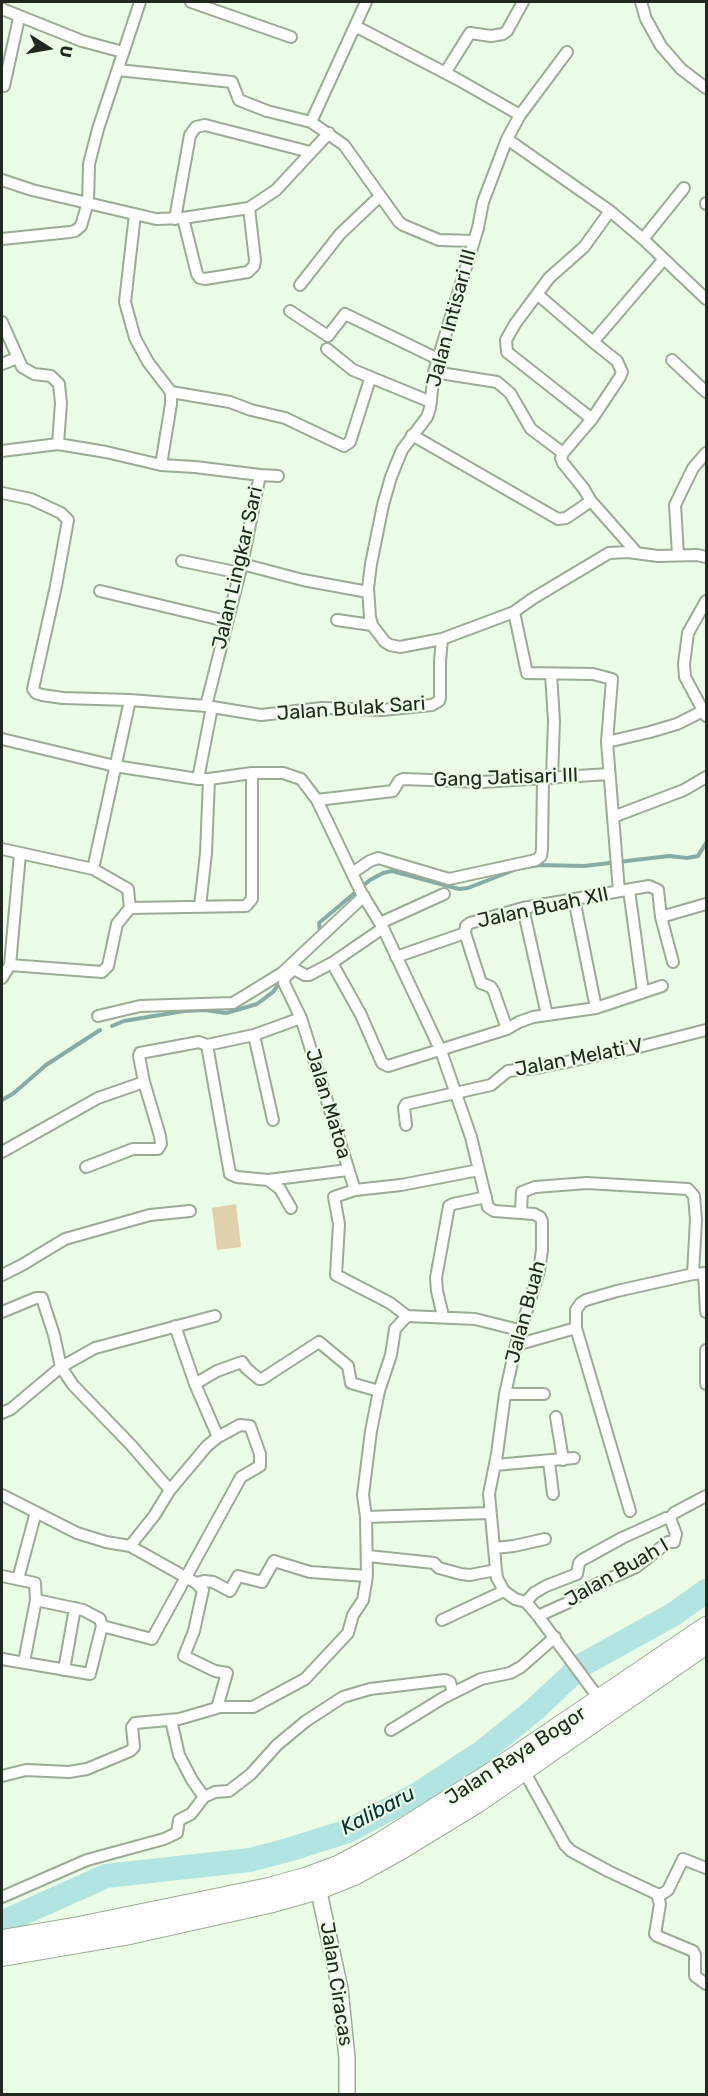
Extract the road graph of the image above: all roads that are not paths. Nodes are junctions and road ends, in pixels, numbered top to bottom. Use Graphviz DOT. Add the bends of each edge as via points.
graph roads {
  1 [pos="140,2"];
  2 [pos="191,2"];
  3 [pos="366,2"];
  4 [pos="523,2"];
  5 [pos="641,2"];
  6 [pos="217,6"];
  7 [pos="2,9"];
  8 [pos="19,18"];
  9 [pos="355,26"];
  10 [pos="291,37"];
  11 [pos="123,52"];
  12 [pos="567,52"];
  13 [pos="118,70"];
  14 [pos="446,73"];
  15 [pos="705,85"];
  16 [pos="4,86"];
  17 [pos="520,115"];
  18 [pos="311,122"];
  19 [pos="328,133"];
  20 [pos="507,139"];
  21 [pos="310,152"];
  22 [pos="2,180"];
  23 [pos="684,188"];
  24 [pos="380,196"];
  25 [pos="88,202"];
  26 [pos="249,208"];
  27 [pos="610,212"];
  28 [pos="135,214"];
  29 [pos="179,219"];
  30 [pos="2,239"];
  31 [pos="643,239"];
  32 [pos="474,241"];
  33 [pos="664,260"];
  34 [pos="300,285"];
  35 [pos="537,294"];
  36 [pos="706,299"];
  37 [pos="290,311"];
  38 [pos="2,322"];
  39 [pos="593,342"];
  40 [pos="327,350"];
  41 [pos="17,358"];
  42 [pos="438,359"];
  43 [pos="672,360"];
  44 [pos="2,364"];
  45 [pos="434,372"];
  46 [pos="370,379"];
  47 [pos="171,392"];
  48 [pos="706,392"];
  49 [pos="430,402"];
  50 [pos="592,419"];
  51 [pos="412,435"];
  52 [pos="58,444"];
  53 [pos="2,452"];
  54 [pos="562,453"];
  55 [pos="706,453"];
  56 [pos="161,465"];
  57 [pos="260,474"];
  58 [pos="278,476"];
  59 [pos="2,493"];
  60 [pos="591,501"];
  61 [pos="637,553"];
  62 [pos="678,555"];
  63 [pos="706,557"];
  64 [pos="182,561"];
  65 [pos="241,568"];
  66 [pos="100,591"];
  67 [pos="368,592"];
  68 [pos="706,601"];
  69 [pos="514,612"];
  70 [pos="337,620"];
  71 [pos="226,621"];
  72 [pos="372,625"];
  73 [pos="442,639"];
  74 [pos="551,675"];
  75 [pos="130,700"];
  76 [pos="209,707"];
  77 [pos="705,714"];
  78 [pos="2,739"];
  79 [pos="607,742"];
  80 [pos="116,766"];
  81 [pos="252,773"];
  82 [pos="609,774"];
  83 [pos="547,777"];
  84 [pos="706,777"];
  85 [pos="204,779"];
  86 [pos="317,800"];
  87 [pos="613,817"];
  88 [pos="2,849"];
  89 [pos="20,854"];
  90 [pos="93,869"];
  91 [pos="353,877"];
  92 [pos="624,890"];
  93 [pos="363,894"];
  94 [pos="444,894"];
  95 [pos="574,899"];
  96 [pos="706,904"];
  97 [pos="200,907"];
  98 [pos="130,908"];
  99 [pos="524,908"];
  100 [pos="661,917"];
  101 [pos="381,926"];
  102 [pos="465,933"];
  103 [pos="396,957"];
  104 [pos="673,962"];
  105 [pos="332,963"];
  106 [pos="10,965"];
  107 [pos="2,978"];
  108 [pos="662,986"];
  109 [pos="643,992"];
  110 [pos="596,1008"];
  111 [pos="548,1015"];
  112 [pos="98,1016"];
  113 [pos="301,1018"];
  114 [pos="507,1029"];
  115 [pos="706,1030"];
  116 [pos="254,1035"];
  117 [pos="207,1045"];
  118 [pos="441,1051"];
  119 [pos="144,1082"];
  120 [pos="456,1092"];
  121 [pos="273,1120"];
  122 [pos="406,1125"];
  123 [pos="2,1152"];
  124 [pos="86,1167"];
  125 [pos="348,1170"];
  126 [pos="479,1170"];
  127 [pos="268,1180"];
  128 [pos="355,1190"];
  129 [pos="486,1197"];
  130 [pos="291,1208"];
  131 [pos="190,1211"];
  132 [pos="521,1212"];
  133 [pos="701,1274"];
  134 [pos="2,1275"];
  135 [pos="2,1312"];
  136 [pos="706,1312"];
  137 [pos="215,1316"];
  138 [pos="407,1316"];
  139 [pos="443,1316"];
  140 [pos="175,1326"];
  141 [pos="576,1328"];
  142 [pos="519,1330"];
  143 [pos="516,1345"];
  144 [pos="706,1350"];
  145 [pos="61,1367"];
  146 [pos="195,1384"];
  147 [pos="706,1384"];
  148 [pos="379,1391"];
  149 [pos="505,1394"];
  150 [pos="544,1394"];
  151 [pos="2,1413"];
  152 [pos="556,1417"];
  153 [pos="218,1437"];
  154 [pos="549,1462"];
  155 [pos="495,1465"];
  156 [pos="170,1490"];
  157 [pos="553,1494"];
  158 [pos="2,1495"];
  159 [pos="706,1496"];
  160 [pos="630,1511"];
  161 [pos="36,1512"];
  162 [pos="490,1513"];
  163 [pos="366,1517"];
  164 [pos="670,1518"];
  165 [pos="545,1539"];
  166 [pos="130,1546"];
  167 [pos="494,1548"];
  168 [pos="368,1556"];
  169 [pos="496,1570"];
  170 [pos="2,1576"];
  171 [pos="367,1576"];
  172 [pos="186,1577"];
  173 [pos="18,1579"];
  174 [pos="196,1583"];
  175 [pos="504,1591"];
  176 [pos="36,1600"];
  177 [pos="526,1602"];
  178 [pos="75,1608"];
  179 [pos="538,1616"];
  180 [pos="442,1620"];
  181 [pos="102,1626"];
  182 [pos="706,1627"];
  183 [pos="558,1641"];
  184 [pos="706,1644"];
  185 [pos="2,1659"];
  186 [pos="24,1662"];
  187 [pos="64,1670"];
  188 [pos="453,1693"];
  189 [pos="600,1700"];
  190 [pos="218,1707"];
  191 [pos="171,1720"];
  192 [pos="391,1730"];
  193 [pos="524,1771"];
  194 [pos="2,1776"];
  195 [pos="204,1797"];
  196 [pos="706,1868"];
  197 [pos="317,1882"];
  198 [pos="657,1894"];
  199 [pos="2,1897"];
  200 [pos="2,1940"];
  201 [pos="2,1956"];
  202 [pos="706,1984"];
  203 [pos="347,2094"];
  1 -- 11 [label="street"];
  2 -- 6 [label="street"];
  3 -- 9 [label="street"];
  4 -- 14 [label="street" via="503,34 470,33"];
  5 -- 15 [label="street" via="661,46 681,69"];
  6 -- 10 [label="street"];
  7 -- 8 [label="street"];
  8 -- 11 [label="street"];
  8 -- 16 [label="street"];
  9 -- 14 [label="street"];
  9 -- 18 [label="street"];
  11 -- 13 [label="street"];
  12 -- 17 [label="street, Jalan Intisari III"];
  13 -- 18 [label="street" via="230,82 238,99 246,104"];
  13 -- 25 [label="street" via="89,164"];
  14 -- 17 [label="street"];
  17 -- 20 [label="street, Jalan Intisari III"];
  18 -- 19 [label="street"];
  19 -- 21 [label="street"];
  19 -- 24 [label="street" via="344,145"];
  20 -- 27 [label="street"];
  20 -- 32 [label="street, Jalan Intisari III" via="483,202"];
  21 -- 26 [label="street" via="276,190"];
  21 -- 29 [label="street" via="205,125 196,127 190,135"];
  22 -- 25 [label="street"];
  23 -- 31 [label="street"];
  24 -- 32 [label="street" via="408,228 439,240"];
  24 -- 34 [label="street" via="340,234"];
  25 -- 28 [label="street"];
  25 -- 30 [label="street" via="81,226 75,231"];
  26 -- 29 [label="street"];
  26 -- 29 [label="street" via="254,266 248,272 206,279 196,274"];
  27 -- 31 [label="street"];
  27 -- 35 [label="street" via="584,247"];
  28 -- 29 [label="street"];
  28 -- 47 [label="street" via="125,302 135,338"];
  31 -- 33 [label="street"];
  32 -- 42 [label="street, Jalan Intisari III"];
  33 -- 36 [label="street"];
  33 -- 39 [label="street"];
  35 -- 39 [label="street"];
  35 -- 50 [label="street" via="508,333 507,352"];
  37 -- 42 [label="street" via="328,336 345,314"];
  38 -- 41 [label="street"];
  39 -- 50 [label="street" via="617,361 622,372"];
  40 -- 46 [label="street"];
  41 -- 44 [label="street"];
  41 -- 52 [label="street" via="26,371 51,376 58,384"];
  42 -- 45 [label="street, Jalan Intisari III"];
  43 -- 48 [label="street"];
  45 -- 49 [label="street, Jalan Intisari III"];
  45 -- 54 [label="street" via="497,382 510,393 531,429"];
  46 -- 47 [label="street" via="350,442 344,446 285,418 230,402"];
  46 -- 49 [label="street"];
  47 -- 56 [label="street"];
  49 -- 51 [label="street, Jalan Intisari III" via="427,417"];
  50 -- 54 [label="street"];
  51 -- 60 [label="street" via="558,519"];
  51 -- 67 [label="street, Jalan Intisari III" via="386,491"];
  52 -- 53 [label="street, Jalan Lingkar Sari"];
  52 -- 56 [label="street, Jalan Lingkar Sari"];
  54 -- 60 [label="street" via="562,463"];
  55 -- 62 [label="street" via="693,468 675,505"];
  56 -- 57 [label="street, Jalan Lingkar Sari"];
  57 -- 58 [label="street"];
  57 -- 65 [label="street, Jalan Lingkar Sari"];
  59 -- 75 [label="street, Jalan Bulak Sari" via="31,499 68,520 34,691 63,698"];
  60 -- 61 [label="street"];
  61 -- 62 [label="street"];
  61 -- 69 [label="street" via="601,556"];
  62 -- 63 [label="street"];
  64 -- 65 [label="street"];
  65 -- 67 [label="street"];
  65 -- 71 [label="street, Jalan Lingkar Sari"];
  66 -- 71 [label="street"];
  67 -- 72 [label="street, Jalan Intisari III"];
  68 -- 77 [label="street" via="688,633 684,664 685,677"];
  69 -- 73 [label="street"];
  69 -- 74 [label="street" via="526,673"];
  70 -- 72 [label="street"];
  71 -- 76 [label="street, Jalan Lingkar Sari"];
  72 -- 73 [label="street" via="394,647"];
  73 -- 76 [label="street, Jalan Bulak Sari" via="440,698 436,704 382,710 322,708 261,715"];
  74 -- 79 [label="street" via="593,674 612,679"];
  74 -- 83 [label="street" via="554,721"];
  75 -- 76 [label="street, Jalan Bulak Sari"];
  75 -- 80 [label="street"];
  76 -- 85 [label="street, Jalan Lingkar Sari"];
  77 -- 79 [label="street"];
  78 -- 80 [label="street"];
  79 -- 82 [label="street"];
  80 -- 85 [label="street"];
  80 -- 90 [label="street"];
  81 -- 85 [label="street"];
  81 -- 86 [label="street" via="296,776"];
  81 -- 97 [label="street" via="252,899 244,906"];
  82 -- 83 [label="street, Gang Jatisari III"];
  82 -- 87 [label="street"];
  83 -- 86 [label="street, Gang Jatisari III" via="482,782 403,779 393,791"];
  83 -- 91 [label="street" via="541,856 536,860 444,879 378,858"];
  84 -- 87 [label="street" via="684,790"];
  85 -- 97 [label="street, Jalan Lingkar Sari" via="206,853"];
  86 -- 91 [label="street"];
  87 -- 92 [label="street"];
  88 -- 89 [label="street"];
  89 -- 90 [label="street"];
  89 -- 106 [label="street"];
  90 -- 98 [label="street" via="128,889"];
  91 -- 93 [label="street"];
  92 -- 95 [label="street, Jalan Buah XII"];
  92 -- 100 [label="street, Jalan Buah XII" via="649,886 658,890"];
  92 -- 109 [label="street"];
  93 -- 101 [label="street"];
  93 -- 112 [label="street" via="282,973 233,1003 140,1006"];
  94 -- 101 [label="street"];
  95 -- 99 [label="street, Jalan Buah XII"];
  95 -- 110 [label="street"];
  96 -- 100 [label="street"];
  97 -- 98 [label="street"];
  98 -- 106 [label="street" via="117,924 108,966 102,972"];
  99 -- 102 [label="street, Jalan Buah XII" via="470,923"];
  99 -- 111 [label="street"];
  100 -- 104 [label="street"];
  101 -- 103 [label="street"];
  101 -- 105 [label="street"];
  102 -- 103 [label="street, Jalan Buah XII"];
  102 -- 114 [label="street" via="481,983 494,992"];
  103 -- 118 [label="street"];
  105 -- 113 [label="street, Jalan Matoa" via="307,976 294,969 284,978"];
  105 -- 118 [label="street" via="382,1063 393,1066"];
  106 -- 107 [label="street"];
  108 -- 109 [label="street"];
  109 -- 110 [label="street"];
  110 -- 111 [label="street"];
  111 -- 114 [label="street"];
  113 -- 116 [label="street"];
  113 -- 125 [label="street, Jalan Matoa"];
  114 -- 118 [label="street"];
  115 -- 120 [label="street, Jalan Melati V" via="639,1047 508,1071 491,1085"];
  116 -- 117 [label="street"];
  116 -- 121 [label="street"];
  117 -- 119 [label="street" via="199,1042 140,1053"];
  117 -- 127 [label="street" via="229,1172"];
  118 -- 120 [label="street"];
  119 -- 123 [label="street" via="98,1098"];
  119 -- 124 [label="street" via="160,1136 158,1149 133,1149"];
  120 -- 122 [label="street, Jalan Melati V" via="406,1104"];
  120 -- 126 [label="street"];
  125 -- 127 [label="street"];
  125 -- 128 [label="street, Jalan Matoa"];
  126 -- 128 [label="street"];
  126 -- 129 [label="street"];
  127 -- 130 [label="street"];
  128 -- 138 [label="street" via="334,1197 339,1224 336,1275 401,1309"];
  129 -- 132 [label="street" via="492,1211"];
  129 -- 139 [label="street" via="449,1206 436,1278"];
  131 -- 134 [label="street" via="150,1215 65,1239"];
  132 -- 133 [label="street" via="522,1192 535,1187 587,1183 688,1189 694,1196"];
  132 -- 142 [label="street, Jalan Buah" via="538,1215 543,1226 539,1271"];
  133 -- 136 [label="street"];
  133 -- 141 [label="street" via="586,1300 576,1310"];
  135 -- 145 [label="street" via="42,1298"];
  137 -- 140 [label="street"];
  138 -- 139 [label="street"];
  138 -- 148 [label="street" via="395,1329"];
  139 -- 142 [label="street"];
  140 -- 145 [label="street" via="95,1348"];
  140 -- 146 [label="street"];
  141 -- 143 [label="street"];
  141 -- 160 [label="street"];
  142 -- 143 [label="street, Jalan Buah"];
  143 -- 149 [label="street, Jalan Buah"];
  144 -- 147 [label="street"];
  145 -- 151 [label="street"];
  145 -- 156 [label="street"];
  146 -- 148 [label="street" via="242,1362 262,1378 319,1342 348,1366 351,1383"];
  146 -- 153 [label="street"];
  148 -- 163 [label="street" via="365,1472"];
  149 -- 150 [label="street"];
  149 -- 155 [label="street, Jalan Buah"];
  152 -- 154 [label="street" via="569,1459"];
  153 -- 156 [label="street"];
  153 -- 172 [label="street" via="240,1425 250,1426 261,1464 241,1477"];
  154 -- 155 [label="street"];
  154 -- 157 [label="street"];
  155 -- 162 [label="street, Jalan Buah"];
  156 -- 166 [label="street"];
  158 -- 161 [label="street"];
  159 -- 164 [label="street"];
  161 -- 166 [label="street" via="77,1533"];
  161 -- 173 [label="street"];
  162 -- 163 [label="street"];
  162 -- 167 [label="street, Jalan Buah"];
  163 -- 168 [label="street"];
  164 -- 177 [label="street" via="621,1538 582,1560 577,1574 546,1586"];
  164 -- 179 [label="street, Jalan Buah I" via="676,1534 674,1542 668,1542 636,1568"];
  165 -- 167 [label="street"];
  166 -- 172 [label="street"];
  167 -- 169 [label="street, Jalan Buah"];
  168 -- 169 [label="street" via="434,1563 439,1569 470,1575"];
  168 -- 171 [label="street"];
  169 -- 175 [label="street, Jalan Buah"];
  170 -- 173 [label="street"];
  171 -- 174 [label="street" via="310,1572 274,1561 262,1582 238,1576 230,1591 213,1582"];
  171 -- 190 [label="street" via="363,1600 348,1633 305,1678 253,1707"];
  172 -- 174 [label="street"];
  172 -- 181 [label="street" via="152,1639"];
  173 -- 176 [label="street" via="35,1583"];
  174 -- 190 [label="street" via="203,1590 184,1656 227,1673"];
  175 -- 177 [label="street"];
  175 -- 180 [label="street"];
  176 -- 178 [label="street"];
  176 -- 186 [label="street"];
  177 -- 179 [label="street"];
  178 -- 181 [label="street" via="98,1617"];
  178 -- 187 [label="street"];
  179 -- 183 [label="street"];
  181 -- 187 [label="street" via="92,1673"];
  182 -- 189 [label="highway, Jalan Raya Bogor"];
  183 -- 188 [label="street" via="510,1673 481,1679"];
  183 -- 189 [label="street"];
  184 -- 193 [label="highway, Jalan Raya Bogor"];
  185 -- 186 [label="street"];
  186 -- 187 [label="street"];
  188 -- 192 [label="street"];
  188 -- 195 [label="street" via="450,1682 445,1680 370,1689 343,1697 306,1721 229,1791"];
  189 -- 197 [label="highway, Jalan Raya Bogor"];
  190 -- 191 [label="street"];
  191 -- 194 [label="street" via="133,1724 133,1749 87,1769 26,1770"];
  191 -- 195 [label="street" via="179,1755"];
  193 -- 197 [label="highway, Jalan Raya Bogor" via="383,1860 354,1875"];
  193 -- 198 [label="street" via="560,1839 571,1851"];
  195 -- 199 [label="street" via="191,1814 179,1820 177,1833 87,1860"];
  196 -- 198 [label="street" via="683,1859 668,1890"];
  197 -- 200 [label="highway, Jalan Raya Bogor"];
  197 -- 201 [label="highway, Jalan Raya Bogor" via="273,1902"];
  197 -- 203 [label="street, Jalan Ciracas" via="340,1989"];
  198 -- 202 [label="street" via="660,1904 655,1934 693,1951 695,1976"];
}
